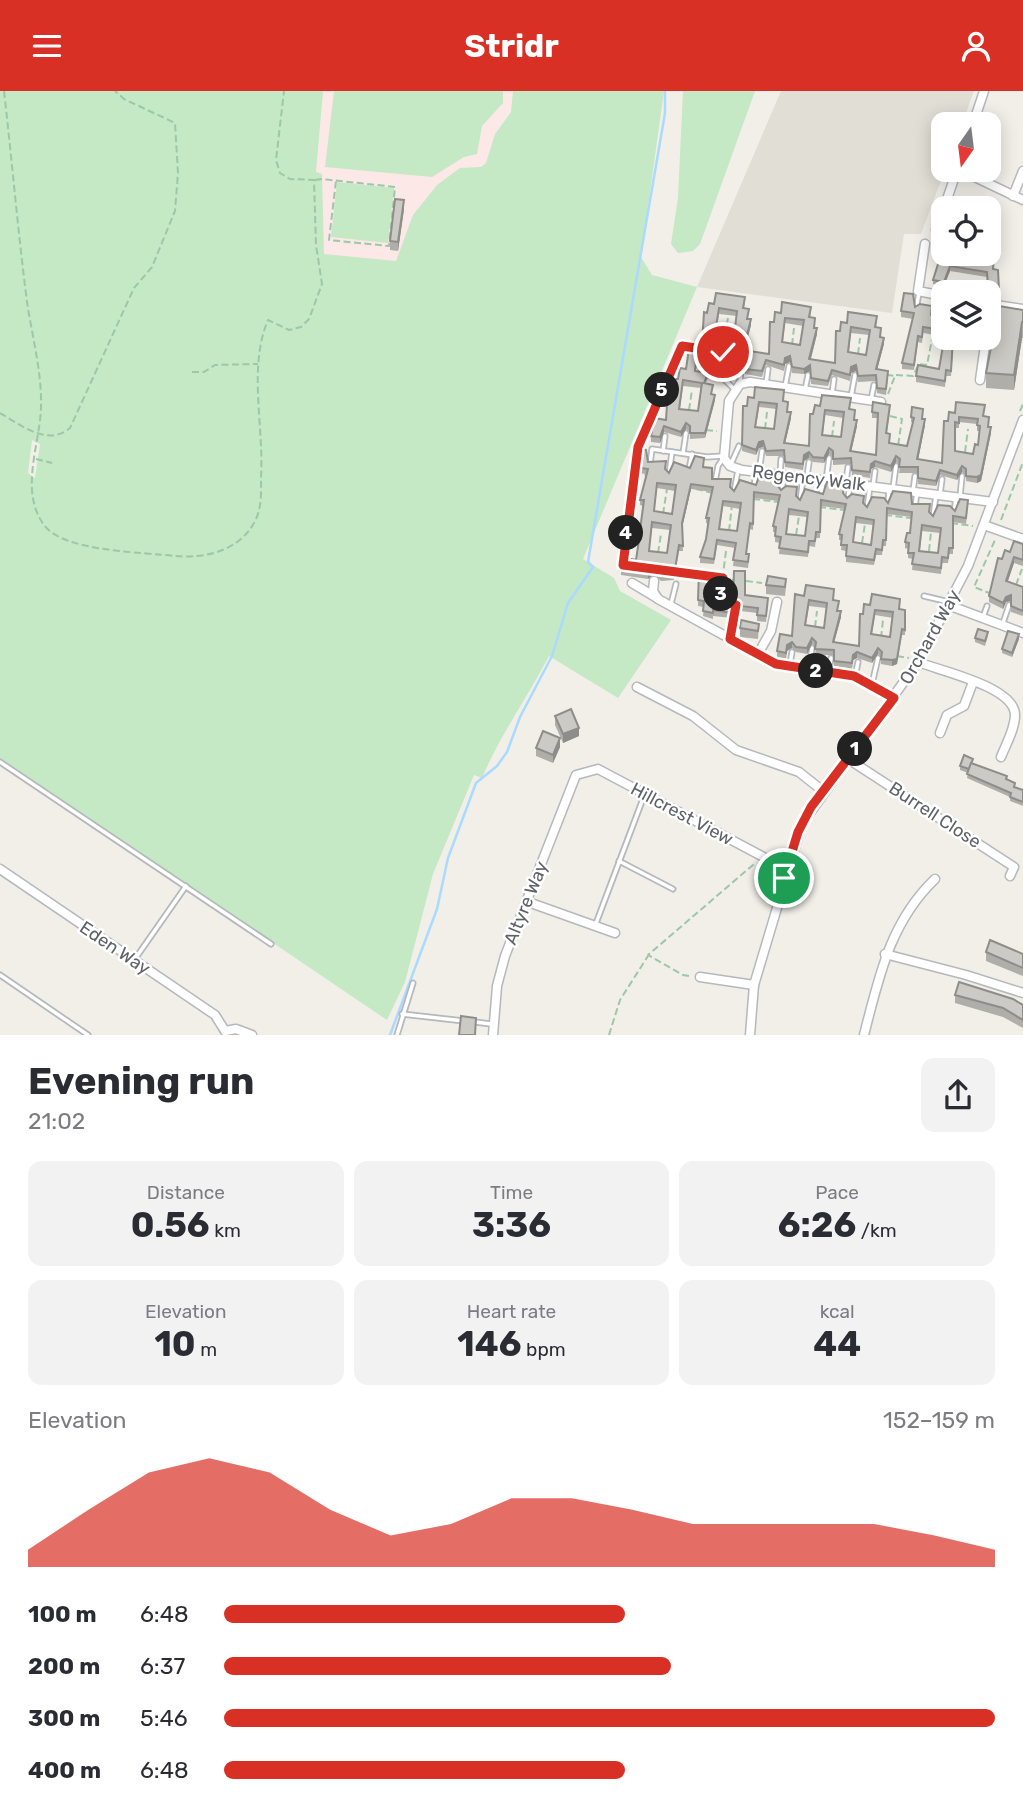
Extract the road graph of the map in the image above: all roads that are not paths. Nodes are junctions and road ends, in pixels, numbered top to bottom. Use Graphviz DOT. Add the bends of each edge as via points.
graph roads {
  1 [pos="984,91"];
  2 [pos="977,112"];
  3 [pos="1023,171"];
  4 [pos="983,182"];
  5 [pos="1013,196"];
  6 [pos="1023,200"];
  7 [pos="925,244"];
  8 [pos="918,292"];
  9 [pos="931,294"];
  10 [pos="1001,306"];
  11 [pos="916,309"];
  12 [pos="1023,309"];
  13 [pos="984,350"];
  14 [pos="722,356"];
  15 [pos="741,366"];
  16 [pos="789,366"];
  17 [pos="768,369"];
  18 [pos="808,375"];
  19 [pos="855,375"];
  20 [pos="834,379"];
  21 [pos="980,380"];
  22 [pos="766,384"];
  23 [pos="874,385"];
  24 [pos="737,387"];
  25 [pos="785,387"];
  26 [pos="805,390"];
  27 [pos="832,394"];
  28 [pos="851,397"];
  29 [pos="880,402"];
  30 [pos="1023,422"];
  31 [pos="686,433"];
  32 [pos="665,436"];
  33 [pos="739,446"];
  34 [pos="663,451"];
  35 [pos="762,451"];
  36 [pos="672,452"];
  37 [pos="683,453"];
  38 [pos="692,454"];
  39 [pos="829,458"];
  40 [pos="781,459"];
  41 [pos="729,462"];
  42 [pos="809,462"];
  43 [pos="650,464"];
  44 [pos="896,466"];
  45 [pos="848,467"];
  46 [pos="689,469"];
  47 [pos="875,471"];
  48 [pos="758,472"];
  49 [pos="669,474"];
  50 [pos="782,475"];
  51 [pos="915,475"];
  52 [pos="962,476"];
  53 [pos="805,478"];
  54 [pos="942,479"];
  55 [pos="825,480"];
  56 [pos="715,482"];
  57 [pos="848,483"];
  58 [pos="872,486"];
  59 [pos="754,487"];
  60 [pos="891,489"];
  61 [pos="782,491"];
  62 [pos="915,491"];
  63 [pos="734,494"];
  64 [pos="938,494"];
  65 [pos="821,496"];
  66 [pos="958,497"];
  67 [pos="848,499"];
  68 [pos="800,501"];
  69 [pos="993,502"];
  70 [pos="888,504"];
  71 [pos="915,507"];
  72 [pos="867,508"];
  73 [pos="954,512"];
  74 [pos="933,517"];
  75 [pos="981,526"];
  76 [pos="1023,539"];
  77 [pos="654,581"];
  78 [pos="632,583"];
  79 [pos="676,584"];
  80 [pos="924,596"];
  81 [pos="659,599"];
  82 [pos="777,602"];
  83 [pos="949,604"];
  84 [pos="1009,605"];
  85 [pos="671,606"];
  86 [pos="987,606"];
  87 [pos="982,619"];
  88 [pos="1002,626"];
  89 [pos="1022,631"];
  90 [pos="812,648"];
  91 [pos="792,652"];
  92 [pos="758,654"];
  93 [pos="878,657"];
  94 [pos="831,658"];
  95 [pos="916,660"];
  96 [pos="858,661"];
  97 [pos="789,668"];
  98 [pos="808,670"];
  99 [pos="828,673"];
  100 [pos="855,677"];
  101 [pos="973,683"];
  102 [pos="872,684"];
  103 [pos="637,687"];
  104 [pos="894,698"];
  105 [pos="940,733"];
  106 [pos="1001,757"];
  107 [pos="848,759"];
  108 [pos="0,762"];
  109 [pos="576,775"];
  110 [pos="823,791"];
  111 [pos="645,794"];
  112 [pos="619,861"];
  113 [pos="0,869"];
  114 [pos="786,869"];
  115 [pos="1010,876"];
  116 [pos="935,879"];
  117 [pos="186,886"];
  118 [pos="673,889"];
  119 [pos="528,902"];
  120 [pos="595,926"];
  121 [pos="615,933"];
  122 [pos="271,944"];
  123 [pos="885,954"];
  124 [pos="134,960"];
  125 [pos="0,975"];
  126 [pos="700,977"];
  127 [pos="413,983"];
  128 [pos="754,985"];
  129 [pos="1023,993"];
  130 [pos="402,1014"];
  131 [pos="494,1025"];
  132 [pos="224,1033"];
  133 [pos="88,1035"];
  134 [pos="252,1035"];
  135 [pos="397,1035"];
  136 [pos="493,1035"];
  137 [pos="750,1035"];
  138 [pos="864,1035"];
  1 -- 2 [label="street"];
  3 -- 5 [label="street"];
  4 -- 5 [label="street"];
  5 -- 6 [label="street"];
  7 -- 8 [label="street"];
  8 -- 9 [label="street"];
  8 -- 11 [label="lane"];
  10 -- 12 [label="street"];
  13 -- 21 [label="street"];
  14 -- 24 [label="lane" via="720,375"];
  15 -- 24 [label="lane"];
  16 -- 25 [label="lane"];
  17 -- 22 [label="lane"];
  18 -- 26 [label="lane"];
  19 -- 28 [label="lane"];
  20 -- 27 [label="lane"];
  22 -- 24 [label="street"];
  22 -- 25 [label="street"];
  23 -- 29 [label="lane"];
  24 -- 41 [label="street" via="725,432"];
  25 -- 26 [label="street"];
  26 -- 27 [label="street"];
  27 -- 28 [label="street"];
  28 -- 29 [label="street"];
  30 -- 69 [label="street, Orchard Way"];
  31 -- 37 [label="lane"];
  32 -- 34 [label="lane"];
  33 -- 41 [label="lane"];
  34 -- 36 [label="lane"];
  34 -- 43 [label="lane" via="652,449"];
  35 -- 48 [label="lane"];
  36 -- 37 [label="lane"];
  36 -- 49 [label="lane"];
  37 -- 38 [label="lane"];
  38 -- 41 [label="lane"];
  38 -- 46 [label="lane"];
  39 -- 55 [label="lane"];
  40 -- 50 [label="lane"];
  41 -- 48 [label="street, Regency Walk"];
  41 -- 56 [label="lane" via="718,466"];
  41 -- 63 [label="lane"];
  42 -- 53 [label="lane"];
  44 -- 60 [label="lane"];
  45 -- 57 [label="lane"];
  47 -- 58 [label="lane"];
  48 -- 50 [label="street, Regency Walk"];
  48 -- 59 [label="lane"];
  50 -- 53 [label="street, Regency Walk"];
  50 -- 61 [label="lane"];
  51 -- 62 [label="lane"];
  52 -- 66 [label="lane"];
  53 -- 55 [label="street, Regency Walk"];
  53 -- 68 [label="lane"];
  54 -- 64 [label="lane"];
  55 -- 57 [label="street, Regency Walk"];
  55 -- 65 [label="lane"];
  57 -- 58 [label="street, Regency Walk"];
  57 -- 67 [label="lane"];
  58 -- 60 [label="street, Regency Walk"];
  58 -- 72 [label="lane"];
  60 -- 62 [label="street, Regency Walk"];
  60 -- 70 [label="lane"];
  62 -- 64 [label="street, Regency Walk"];
  62 -- 71 [label="lane"];
  64 -- 66 [label="street, Regency Walk"];
  64 -- 74 [label="lane"];
  66 -- 69 [label="street, Regency Walk"];
  66 -- 73 [label="lane"];
  69 -- 75 [label="street, Orchard Way"];
  75 -- 76 [label="street"];
  75 -- 83 [label="street, Orchard Way"];
  77 -- 81 [label="street" via="653,591"];
  78 -- 81 [label="street"];
  79 -- 85 [label="lane"];
  80 -- 83 [label="lane"];
  81 -- 85 [label="street"];
  82 -- 92 [label="street"];
  83 -- 87 [label="street"];
  83 -- 95 [label="street, Orchard Way"];
  84 -- 88 [label="lane"];
  85 -- 92 [label="street"];
  86 -- 87 [label="lane"];
  87 -- 88 [label="street"];
  88 -- 89 [label="street"];
  90 -- 98 [label="lane"];
  91 -- 97 [label="lane"];
  92 -- 97 [label="street"];
  93 -- 102 [label="lane"];
  94 -- 99 [label="lane"];
  95 -- 101 [label="street"];
  95 -- 104 [label="street, Orchard Way"];
  96 -- 100 [label="lane"];
  97 -- 98 [label="street"];
  98 -- 99 [label="street"];
  99 -- 100 [label="street"];
  100 -- 102 [label="street"];
  101 -- 105 [label="street" via="964,706 947,715"];
  101 -- 106 [label="street" via="1003,694 1014,708"];
  102 -- 104 [label="street"];
  103 -- 110 [label="street" via="693,716 736,750 799,772"];
  104 -- 107 [label="street, Orchard Way"];
  107 -- 110 [label="street, Orchard Way"];
  107 -- 115 [label="street, Burrell Close" via="1014,867"];
  108 -- 117 [label="lane"];
  109 -- 111 [label="street, Hillcrest View" via="598,769"];
  109 -- 119 [label="street, Altyre Way"];
  110 -- 114 [label="street, Orchard Way" via="802,824"];
  111 -- 112 [label="lane"];
  111 -- 114 [label="street, Hillcrest View"];
  112 -- 118 [label="lane"];
  112 -- 120 [label="lane"];
  113 -- 124 [label="street, Eden Way"];
  114 -- 128 [label="street, Orchard Way"];
  116 -- 123 [label="street" via="905,913"];
  117 -- 122 [label="lane"];
  117 -- 124 [label="lane"];
  119 -- 120 [label="street"];
  119 -- 131 [label="street, Altyre Way" via="505,956"];
  120 -- 121 [label="street"];
  123 -- 129 [label="street"];
  123 -- 138 [label="street"];
  124 -- 132 [label="street, Eden Way" via="215,1015"];
  125 -- 133 [label="lane"];
  126 -- 128 [label="street"];
  127 -- 130 [label="lane"];
  128 -- 137 [label="street, Orchard Way"];
  130 -- 131 [label="lane"];
  130 -- 135 [label="lane"];
  131 -- 136 [label="street, Altyre Way"];
  132 -- 134 [label="street" via="236,1030"];
}
